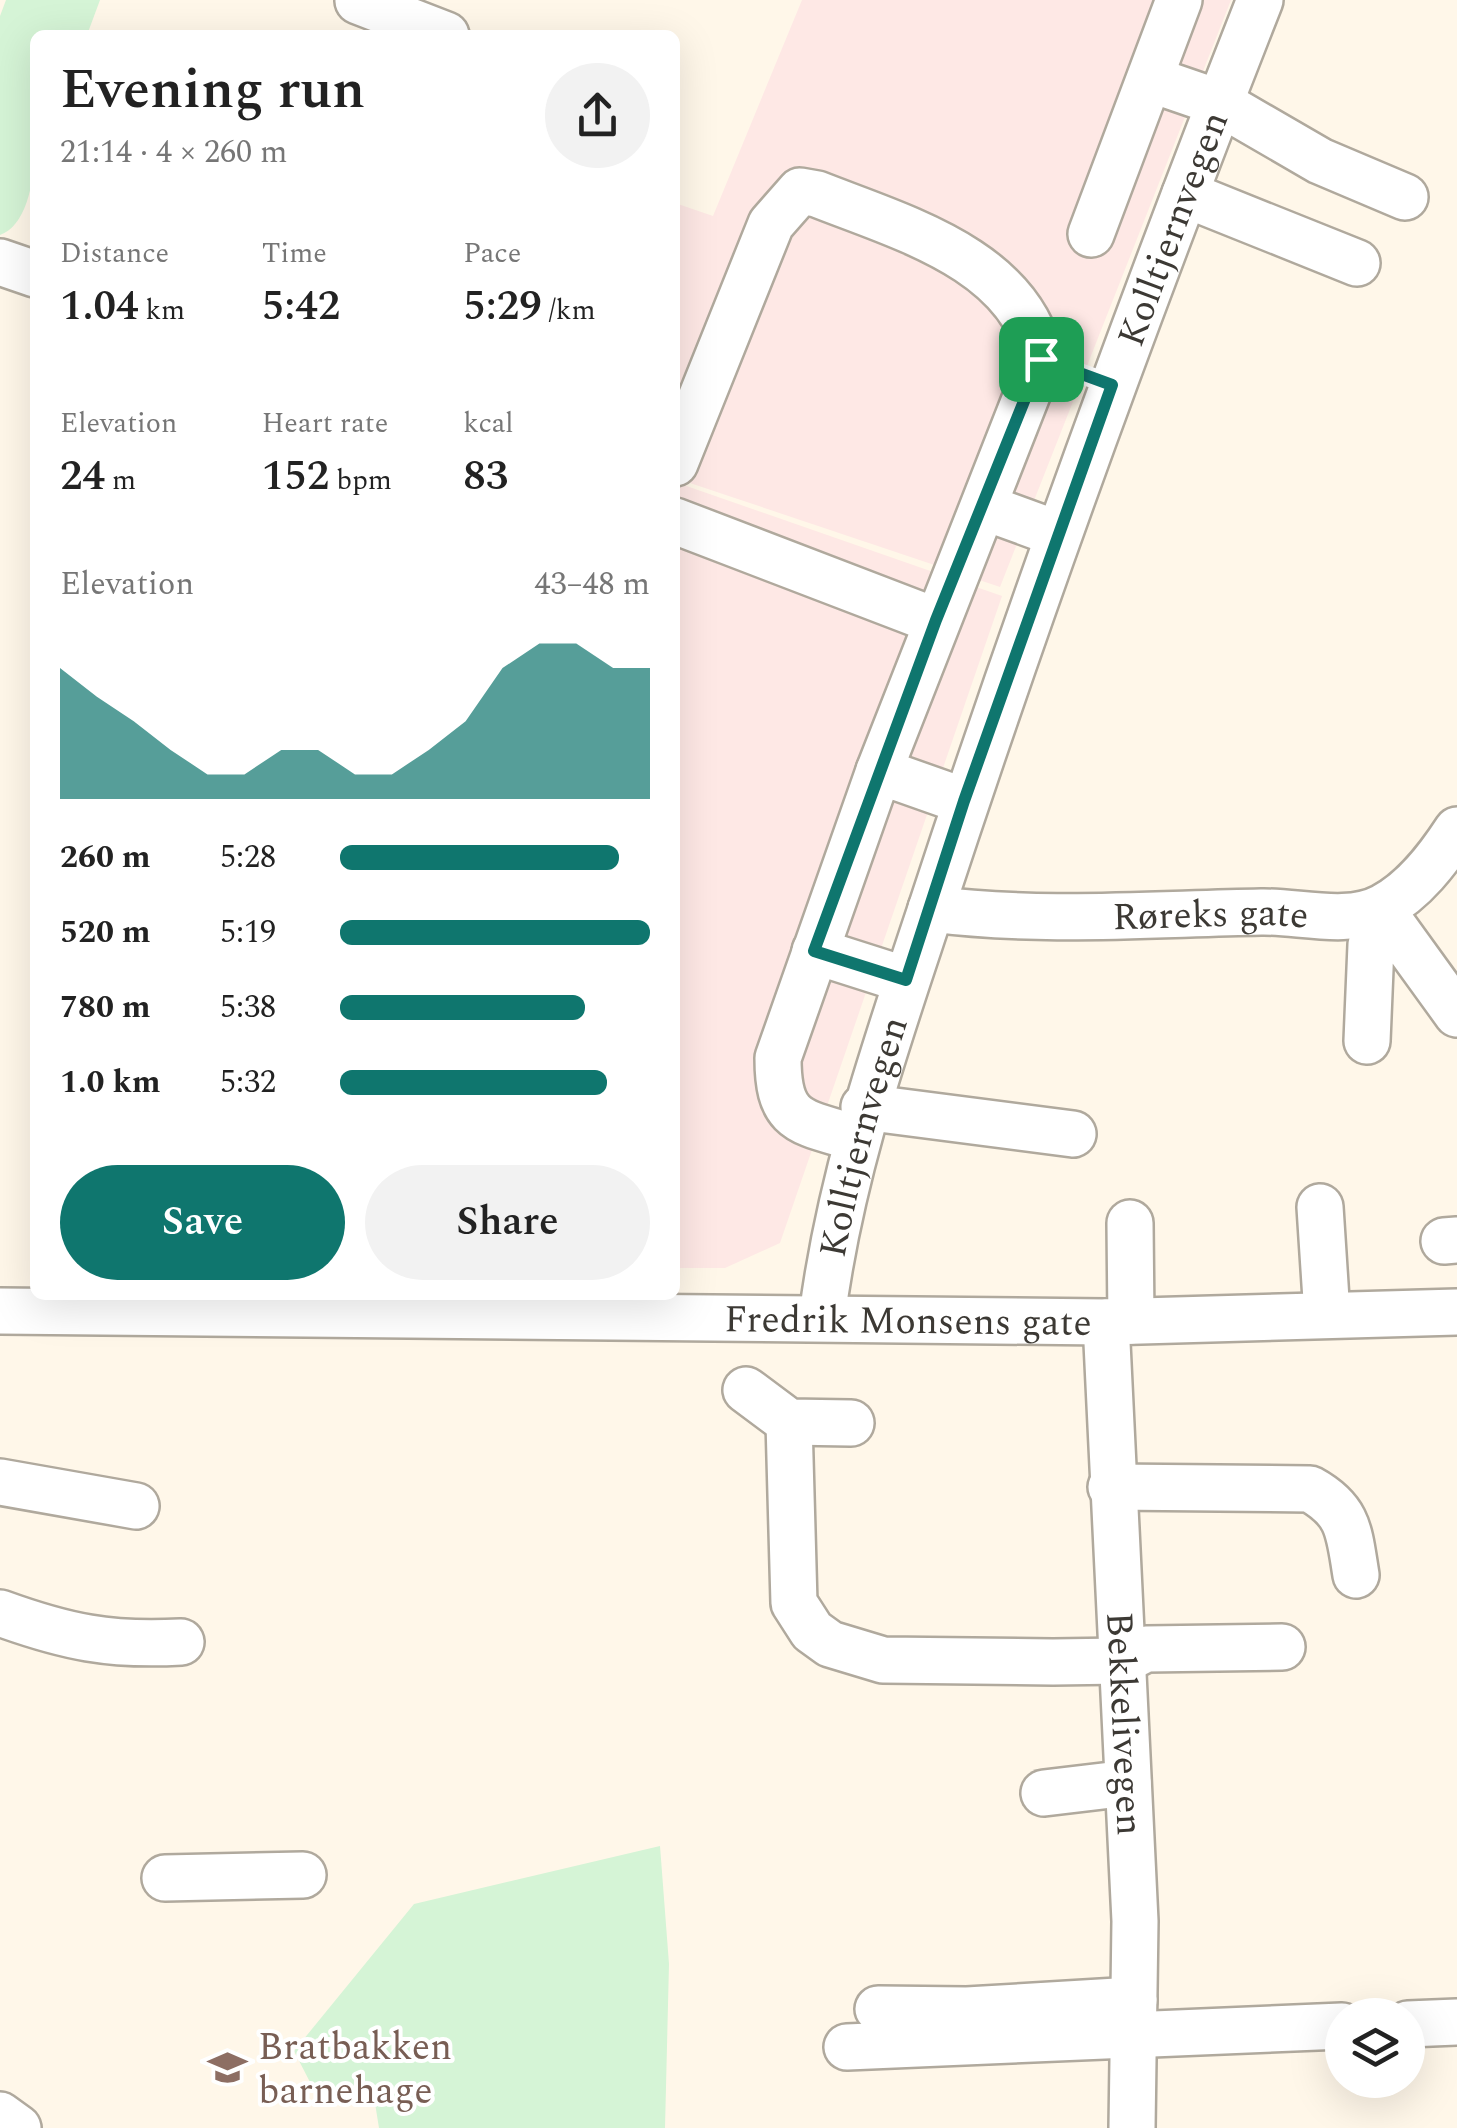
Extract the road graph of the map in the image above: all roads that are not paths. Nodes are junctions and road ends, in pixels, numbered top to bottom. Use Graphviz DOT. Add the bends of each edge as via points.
graph roads {
  1 [pos="463,0"];
  2 [pos="1179,0"];
  3 [pos="1260,0"];
  4 [pos="358,1"];
  5 [pos="346,30"];
  6 [pos="434,30"];
  7 [pos="449,30"];
  8 [pos="1150,79"];
  9 [pos="1220,102"];
  10 [pos="1185,194"];
  11 [pos="1405,197"];
  12 [pos="1091,234"];
  13 [pos="0,262"];
  14 [pos="1357,264"];
  15 [pos="30,272"];
  16 [pos="1041,359"];
  17 [pos="1112,385"];
  18 [pos="680,451"];
  19 [pos="984,506"];
  20 [pos="680,523"];
  21 [pos="1058,534"];
  22 [pos="936,620"];
  23 [pos="879,771"];
  24 [pos="964,801"];
  25 [pos="1457,830"];
  26 [pos="1442,873"];
  27 [pos="930,909"];
  28 [pos="1380,909"];
  29 [pos="814,951"];
  30 [pos="906,980"];
  31 [pos="1457,1014"];
  32 [pos="1366,1041"];
  33 [pos="860,1122"];
  34 [pos="1073,1134"];
  35 [pos="1320,1207"];
  36 [pos="1130,1222"];
  37 [pos="122,1304"];
  38 [pos="0,1310"];
  39 [pos="1457,1312"];
  40 [pos="1326,1315"];
  41 [pos="822,1317"];
  42 [pos="1118,1322"];
  43 [pos="746,1390"];
  44 [pos="789,1422"];
  45 [pos="851,1423"];
  46 [pos="0,1482"];
  47 [pos="1111,1487"];
  48 [pos="136,1506"];
  49 [pos="1356,1575"];
  50 [pos="0,1614"];
  51 [pos="181,1642"];
  52 [pos="1282,1647"];
  53 [pos="1122,1661"];
  54 [pos="1128,1783"];
  55 [pos="1044,1792"];
  56 [pos="304,1875"];
  57 [pos="164,1878"];
  58 [pos="878,2008"];
  59 [pos="1135,2017"];
  60 [pos="1457,2022"];
  61 [pos="1425,2023"];
  62 [pos="1325,2025"];
  63 [pos="847,2047"];
  64 [pos="0,2115"];
  65 [pos="18,2128"];
  66 [pos="1132,2128"];
  1 -- 7 [label="street"];
  2 -- 8 [label="street"];
  3 -- 9 [label="street, Kolltjernvegen"];
  4 -- 5 [label="street"];
  4 -- 6 [label="street"];
  8 -- 9 [label="street"];
  8 -- 12 [label="street"];
  9 -- 10 [label="street, Kolltjernvegen"];
  9 -- 11 [label="street" via="1320,161"];
  10 -- 14 [label="street"];
  10 -- 17 [label="street, Kolltjernvegen"];
  13 -- 15 [label="street"];
  16 -- 17 [label="street"];
  16 -- 18 [label="street" via="1034,326 1017,304 948,246 800,191 771,224"];
  16 -- 19 [label="street"];
  17 -- 21 [label="street, Kolltjernvegen"];
  19 -- 21 [label="street"];
  19 -- 22 [label="street"];
  20 -- 22 [label="street"];
  21 -- 24 [label="street, Kolltjernvegen"];
  22 -- 23 [label="street"];
  23 -- 24 [label="street"];
  23 -- 29 [label="street"];
  24 -- 27 [label="street, Kolltjernvegen"];
  25 -- 26 [label="street, Røreks gate"];
  26 -- 28 [label="street, Røreks gate"];
  27 -- 28 [label="street, Røreks gate" via="1078,919 1340,916"];
  27 -- 30 [label="street, Kolltjernvegen"];
  28 -- 31 [label="street"];
  28 -- 32 [label="street" via="1371,945"];
  29 -- 30 [label="street"];
  29 -- 33 [label="street" via="778,1058 778,1089 784,1110 803,1122"];
  30 -- 33 [label="street, Kolltjernvegen"];
  33 -- 34 [label="street"];
  33 -- 41 [label="street, Kolltjernvegen"];
  35 -- 40 [label="street"];
  36 -- 42 [label="street, Bekkelivegen"];
  37 -- 38 [label="street, Fredrik Monsens gate"];
  37 -- 41 [label="street, Fredrik Monsens gate"];
  39 -- 40 [label="street, Fredrik Monsens gate"];
  40 -- 42 [label="street, Fredrik Monsens gate"];
  41 -- 42 [label="street, Fredrik Monsens gate"];
  42 -- 47 [label="street, Bekkelivegen"];
  43 -- 44 [label="street"];
  44 -- 45 [label="street"];
  44 -- 53 [label="street" via="794,1603 830,1644 883,1660"];
  46 -- 48 [label="street"];
  47 -- 49 [label="street" via="1310,1488 1333,1502 1347,1524"];
  47 -- 53 [label="street, Bekkelivegen"];
  50 -- 51 [label="street" via="69,1638"];
  52 -- 53 [label="street" via="1146,1648"];
  53 -- 54 [label="street, Bekkelivegen"];
  54 -- 55 [label="street"];
  54 -- 59 [label="street, Bekkelivegen"];
  56 -- 57 [label="street"];
  58 -- 59 [label="street"];
  59 -- 62 [label="street"];
  59 -- 63 [label="street"];
  59 -- 66 [label="street, Bekkelivegen"];
  60 -- 61 [label="street"];
  64 -- 65 [label="street"];
}
